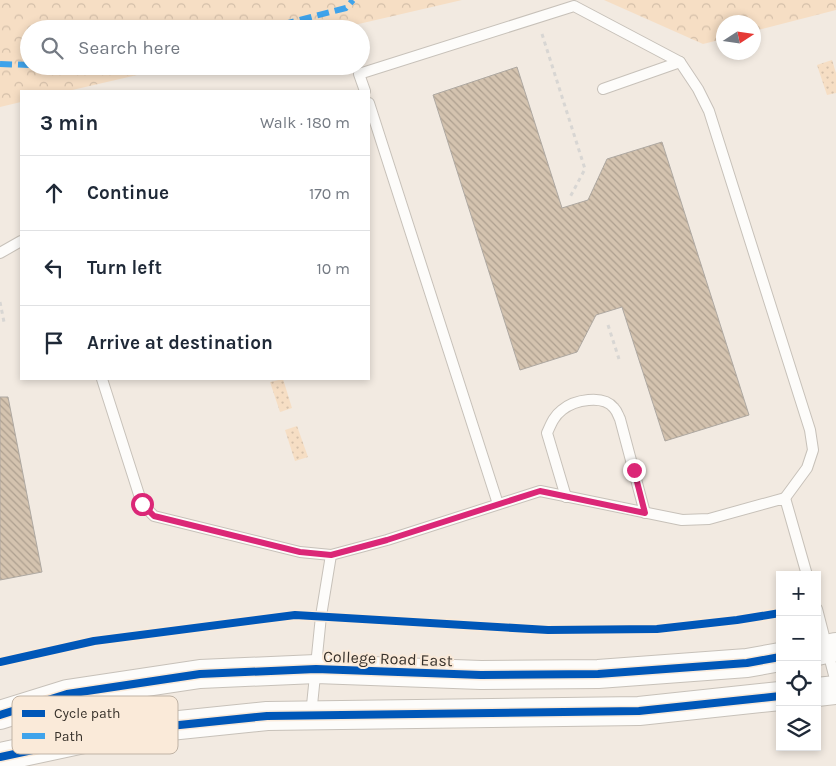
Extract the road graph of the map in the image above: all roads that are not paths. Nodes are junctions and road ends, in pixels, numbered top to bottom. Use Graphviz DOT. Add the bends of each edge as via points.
graph roads {
  1 [pos="680,62"];
  2 [pos="370,71"];
  3 [pos="359,75"];
  4 [pos="603,89"];
  5 [pos="365,90"];
  6 [pos="370,107"];
  7 [pos="20,242"];
  8 [pos="0,253"];
  9 [pos="102,380"];
  10 [pos="566,497"];
  11 [pos="785,498"];
  12 [pos="498,504"];
  13 [pos="645,513"];
  14 [pos="331,555"];
  15 [pos="806,571"];
  16 [pos="819,616"];
  17 [pos="827,649"];
  18 [pos="776,658"];
  19 [pos="316,669"];
  20 [pos="836,683"];
  21 [pos="836,690"];
  22 [pos="821,692"];
  23 [pos="61,696"];
  24 [pos="776,696"];
  25 [pos="12,711"];
  26 [pos="0,715"];
  27 [pos="311,716"];
  28 [pos="178,725"];
  29 [pos="14,754"];
  30 [pos="0,757"];
  1 -- 2 [label="lane" via="574,6"];
  1 -- 4 [label="lane"];
  1 -- 11 [label="lane" via="709,111 810,430 812,450 808,468"];
  3 -- 5 [label="lane"];
  6 -- 12 [label="lane"];
  7 -- 8 [label="lane"];
  9 -- 14 [label="lane" via="142,504 154,516 300,552"];
  10 -- 12 [label="lane" via="540,491"];
  10 -- 13 [label="lane"];
  10 -- 13 [label="lane" via="547,433 552,420 568,406 587,400 601,401 614,407 620,419"];
  11 -- 13 [label="lane" via="709,520 682,520"];
  11 -- 15 [label="lane"];
  12 -- 14 [label="lane"];
  14 -- 19 [label="lane"];
  16 -- 17 [label="lane"];
  17 -- 20 [label="lane"];
  18 -- 19 [label="street, College Road East" via="598,674 481,675"];
  19 -- 23 [label="street, College Road East" via="200,674"];
  19 -- 27 [label="lane"];
  21 -- 22 [label="street"];
  24 -- 27 [label="street" via="640,711"];
  25 -- 26 [label="street, College Road East"];
  27 -- 28 [label="street" via="267,716"];
  29 -- 30 [label="street"];
}
